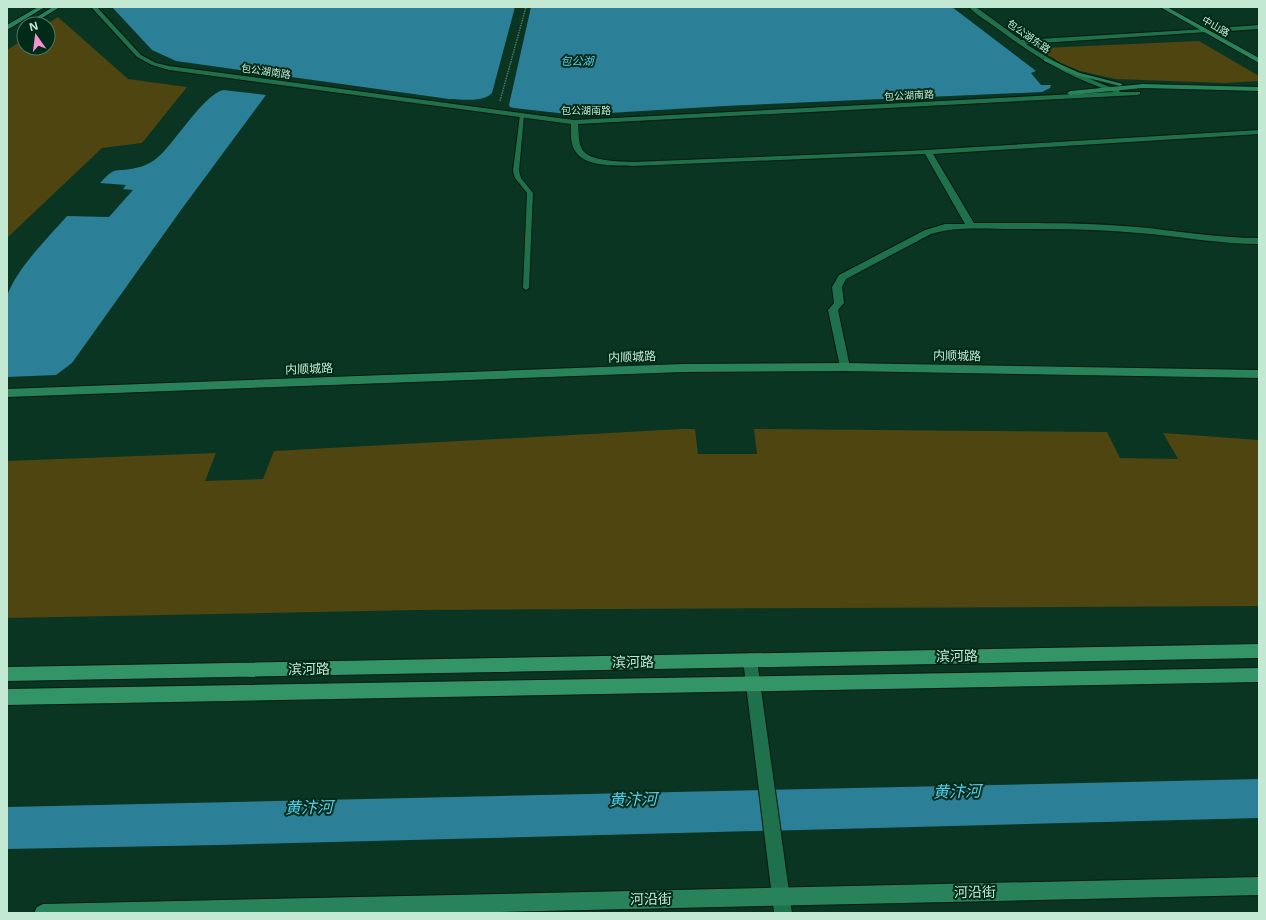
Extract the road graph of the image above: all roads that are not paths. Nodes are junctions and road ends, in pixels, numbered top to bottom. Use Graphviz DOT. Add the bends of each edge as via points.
graph roads {
  1 [pos="42,7"];
  2 [pos="57,7"];
  3 [pos="94,7"];
  4 [pos="972,7"];
  5 [pos="1163,7"];
  6 [pos="1174,7"];
  7 [pos="42,16"];
  8 [pos="1259,27"];
  9 [pos="7,28"];
  10 [pos="1215,30"];
  11 [pos="1206,31"];
  12 [pos="1020,42"];
  13 [pos="1259,55"];
  14 [pos="1259,61"];
  15 [pos="1058,67"];
  16 [pos="1070,74"];
  17 [pos="1143,86"];
  18 [pos="1108,89"];
  19 [pos="1259,89"];
  20 [pos="1087,91"];
  21 [pos="1070,93"];
  22 [pos="1138,93"];
  23 [pos="1259,95"];
  24 [pos="1080,96"];
  25 [pos="1052,97"];
  26 [pos="522,116"];
  27 [pos="574,122"];
  28 [pos="1259,132"];
  29 [pos="928,152"];
  30 [pos="971,226"];
  31 [pos="1259,241"];
  32 [pos="526,288"];
  33 [pos="845,367"];
  34 [pos="1259,374"];
  35 [pos="7,393"];
  36 [pos="1259,651"];
  37 [pos="750,660"];
  38 [pos="7,674"];
  39 [pos="1259,675"];
  40 [pos="753,684"];
  41 [pos="7,697"];
  42 [pos="1259,886"];
  43 [pos="781,897"];
  44 [pos="43,913"];
  1 -- 9 [label="street"];
  2 -- 7 [label="street"];
  3 -- 26 [label="street, 包公湖南路" via="139,56 164,67"];
  4 -- 12 [label="street, 包公湖东路"];
  5 -- 11 [label="street, 中山路"];
  6 -- 10 [label="street, 中山路"];
  8 -- 10 [label="street"];
  10 -- 13 [label="street, 中山路"];
  11 -- 12 [label="street"];
  11 -- 14 [label="street, 中山路"];
  12 -- 15 [label="street, 包公湖东路"];
  15 -- 16 [label="street"];
  15 -- 17 [label="street" via="1108,82"];
  15 -- 21 [label="street, 包公湖东路" via="1074,85"];
  16 -- 18 [label="street"];
  16 -- 20 [label="street" via="1083,84"];
  17 -- 18 [label="street"];
  17 -- 19 [label="street"];
  18 -- 20 [label="street"];
  18 -- 22 [label="street"];
  20 -- 21 [label="street"];
  20 -- 24 [label="street"];
  21 -- 25 [label="street"];
  22 -- 23 [label="street, 包公湖南路"];
  22 -- 24 [label="street, 包公湖南路"];
  24 -- 25 [label="street, 包公湖南路"];
  25 -- 27 [label="street, 包公湖南路"];
  26 -- 27 [label="street, 包公湖南路"];
  26 -- 32 [label="lane" via="516,171 517,178 530,193"];
  27 -- 29 [label="street" via="578,149 582,154 603,162 633,164"];
  28 -- 29 [label="street"];
  29 -- 30 [label="street"];
  30 -- 31 [label="street" via="1075,226 1233,241"];
  30 -- 33 [label="street" via="945,227 928,232 842,276 837,287 839,303 833,310"];
  33 -- 34 [label="street, 内顺城路"];
  33 -- 35 [label="street, 内顺城路" via="683,368"];
  36 -- 37 [label="main road, 滨河路"];
  37 -- 38 [label="main road, 滨河路"];
  37 -- 40 [label="street"];
  39 -- 40 [label="main road, 滨河路"];
  40 -- 41 [label="main road, 滨河路"];
  40 -- 43 [label="street"];
  42 -- 43 [label="street, 河沿街"];
  43 -- 44 [label="street, 河沿街"];
}
